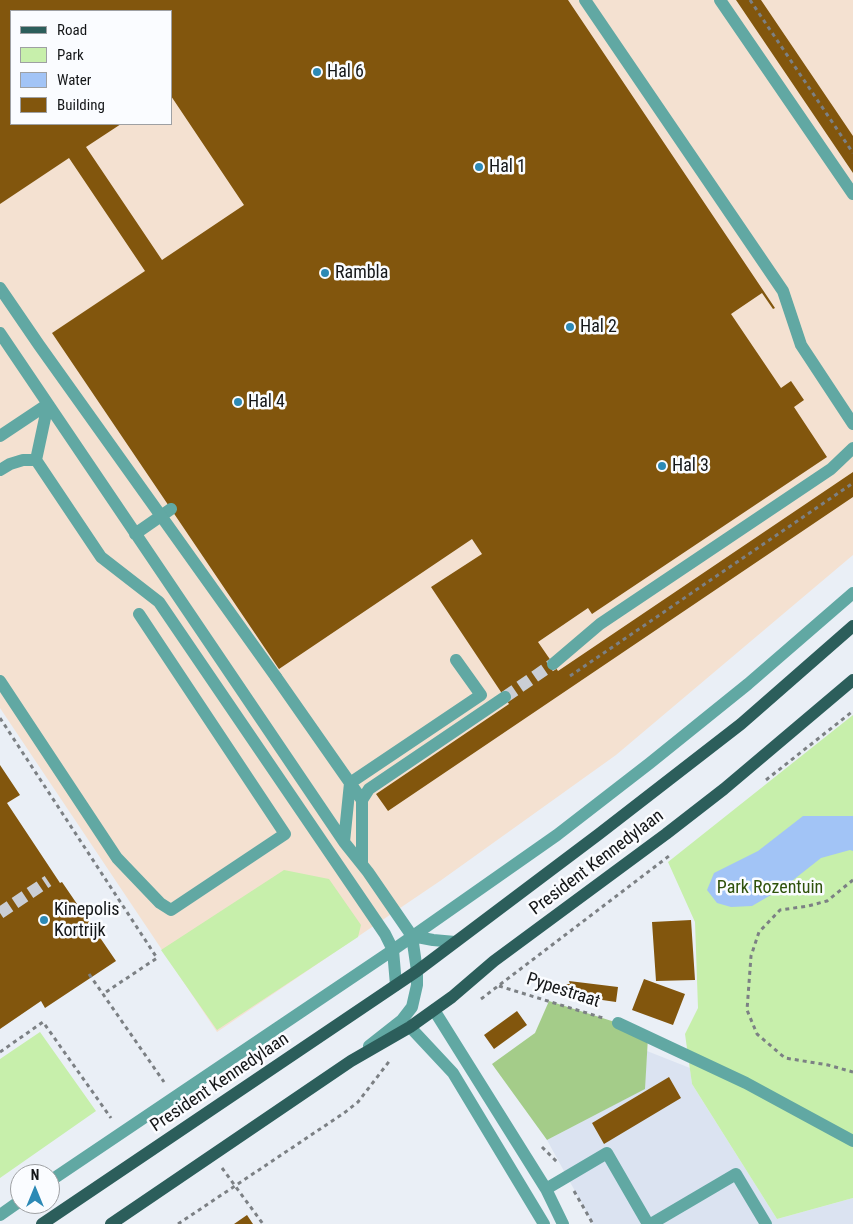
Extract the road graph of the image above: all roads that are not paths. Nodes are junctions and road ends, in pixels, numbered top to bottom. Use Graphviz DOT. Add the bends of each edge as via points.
graph roads {
  1 [pos="585,0"];
  2 [pos="720,0"];
  3 [pos="853,194"];
  4 [pos="0,288"];
  5 [pos="0,333"];
  6 [pos="48,404"];
  7 [pos="853,424"];
  8 [pos="0,436"];
  9 [pos="853,448"];
  10 [pos="36,460"];
  11 [pos="0,470"];
  12 [pos="171,509"];
  13 [pos="135,534"];
  14 [pos="853,593"];
  15 [pos="139,614"];
  16 [pos="853,626"];
  17 [pos="456,660"];
  18 [pos="553,664"];
  19 [pos="853,680"];
  20 [pos="0,682"];
  21 [pos="505,697"];
  22 [pos="350,783"];
  23 [pos="362,800"];
  24 [pos="344,842"];
  25 [pos="362,864"];
  26 [pos="412,936"];
  27 [pos="455,942"];
  28 [pos="393,950"];
  29 [pos="417,971"];
  30 [pos="396,985"];
  31 [pos="434,1010"];
  32 [pos="618,1023"];
  33 [pos="410,1027"];
  34 [pos="351,1061"];
  35 [pos="853,1141"];
  36 [pos="60,1174"];
  37 [pos="546,1189"];
  38 [pos="42,1224"];
  39 [pos="111,1224"];
  40 [pos="544,1224"];
  41 [pos="563,1224"];
  42 [pos="650,1224"];
  43 [pos="766,1224"];
  1 -- 7 [label="lane" via="783,291 801,346"];
  2 -- 3 [label="lane"];
  4 -- 22 [label="lane, bridge"];
  5 -- 6 [label="lane"];
  6 -- 8 [label="lane"];
  6 -- 10 [label="lane"];
  6 -- 13 [label="lane"];
  9 -- 18 [label="lane" via="831,469 600,624"];
  10 -- 11 [label="lane" via="10,464"];
  10 -- 28 [label="lane" via="101,558 159,602"];
  12 -- 13 [label="lane"];
  13 -- 24 [label="lane"];
  14 -- 26 [label="lane" via="748,684 604,799"];
  15 -- 20 [label="lane" via="286,834 171,910 160,903 117,858"];
  16 -- 27 [label="main road, President Kennedylaan" via="741,724"];
  17 -- 22 [label="lane" via="481,695"];
  19 -- 31 [label="main road, President Kennedylaan" via="716,794"];
  21 -- 23 [label="lane" via="369,789"];
  22 -- 23 [label="lane"];
  22 -- 24 [label="lane"];
  23 -- 25 [label="lane"];
  24 -- 25 [label="lane"];
  25 -- 26 [label="lane"];
  26 -- 27 [label="lane"];
  26 -- 28 [label="lane"];
  26 -- 29 [label="lane"];
  27 -- 29 [label="main road, President Kennedylaan"];
  28 -- 30 [label="lane"];
  28 -- 36 [label="lane"];
  29 -- 30 [label="main road, President Kennedylaan"];
  29 -- 34 [label="lane, President Kennedylaan" via="415,1000 407,1014"];
  30 -- 38 [label="main road, President Kennedylaan"];
  31 -- 33 [label="main road, President Kennedylaan"];
  31 -- 37 [label="lane"];
  32 -- 35 [label="lane" via="746,1083"];
  33 -- 34 [label="main road, President Kennedylaan"];
  33 -- 40 [label="lane" via="453,1074"];
  34 -- 39 [label="main road, President Kennedylaan"];
  37 -- 41 [label="lane"];
  37 -- 42 [label="lane" via="608,1153"];
  42 -- 43 [label="lane" via="736,1174"];
}
